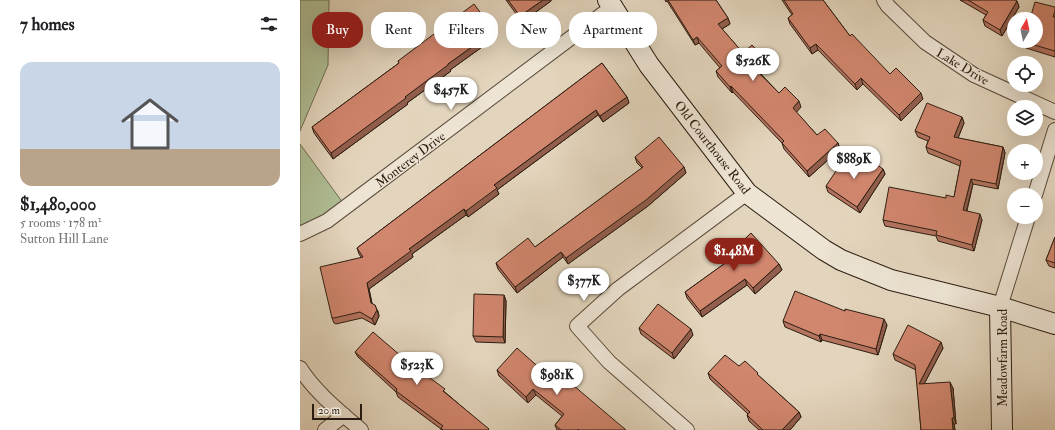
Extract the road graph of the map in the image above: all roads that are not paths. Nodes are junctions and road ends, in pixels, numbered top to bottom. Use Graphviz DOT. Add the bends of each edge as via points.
graph roads {
  1 [pos="884,0"];
  2 [pos="610,3"];
  3 [pos="1055,112"];
  4 [pos="1055,130"];
  5 [pos="1037,188"];
  6 [pos="747,193"];
  7 [pos="1026,224"];
  8 [pos="300,234"];
  9 [pos="1000,307"];
  10 [pos="1055,324"];
  11 [pos="300,368"];
  12 [pos="344,415"];
  13 [pos="325,430"];
  14 [pos="361,430"];
  15 [pos="687,430"];
  16 [pos="1002,430"];
  1 -- 3 [label="street, Lake Drive" via="925,42 974,75"];
  2 -- 6 [label="street, Old Courthouse Road" via="649,65"];
  2 -- 8 [label="street, Monterey Drive" via="327,221"];
  4 -- 5 [label="street"];
  6 -- 9 [label="street, Old Courthouse Road" via="841,260 891,280"];
  6 -- 15 [label="street" via="618,290 577,326 609,362"];
  7 -- 9 [label="street, Meadowfarm Road"];
  9 -- 10 [label="street, Old Courthouse Road"];
  9 -- 16 [label="street, Meadowfarm Road"];
  11 -- 12 [label="street"];
  12 -- 13 [label="street"];
  12 -- 14 [label="street"];
}
